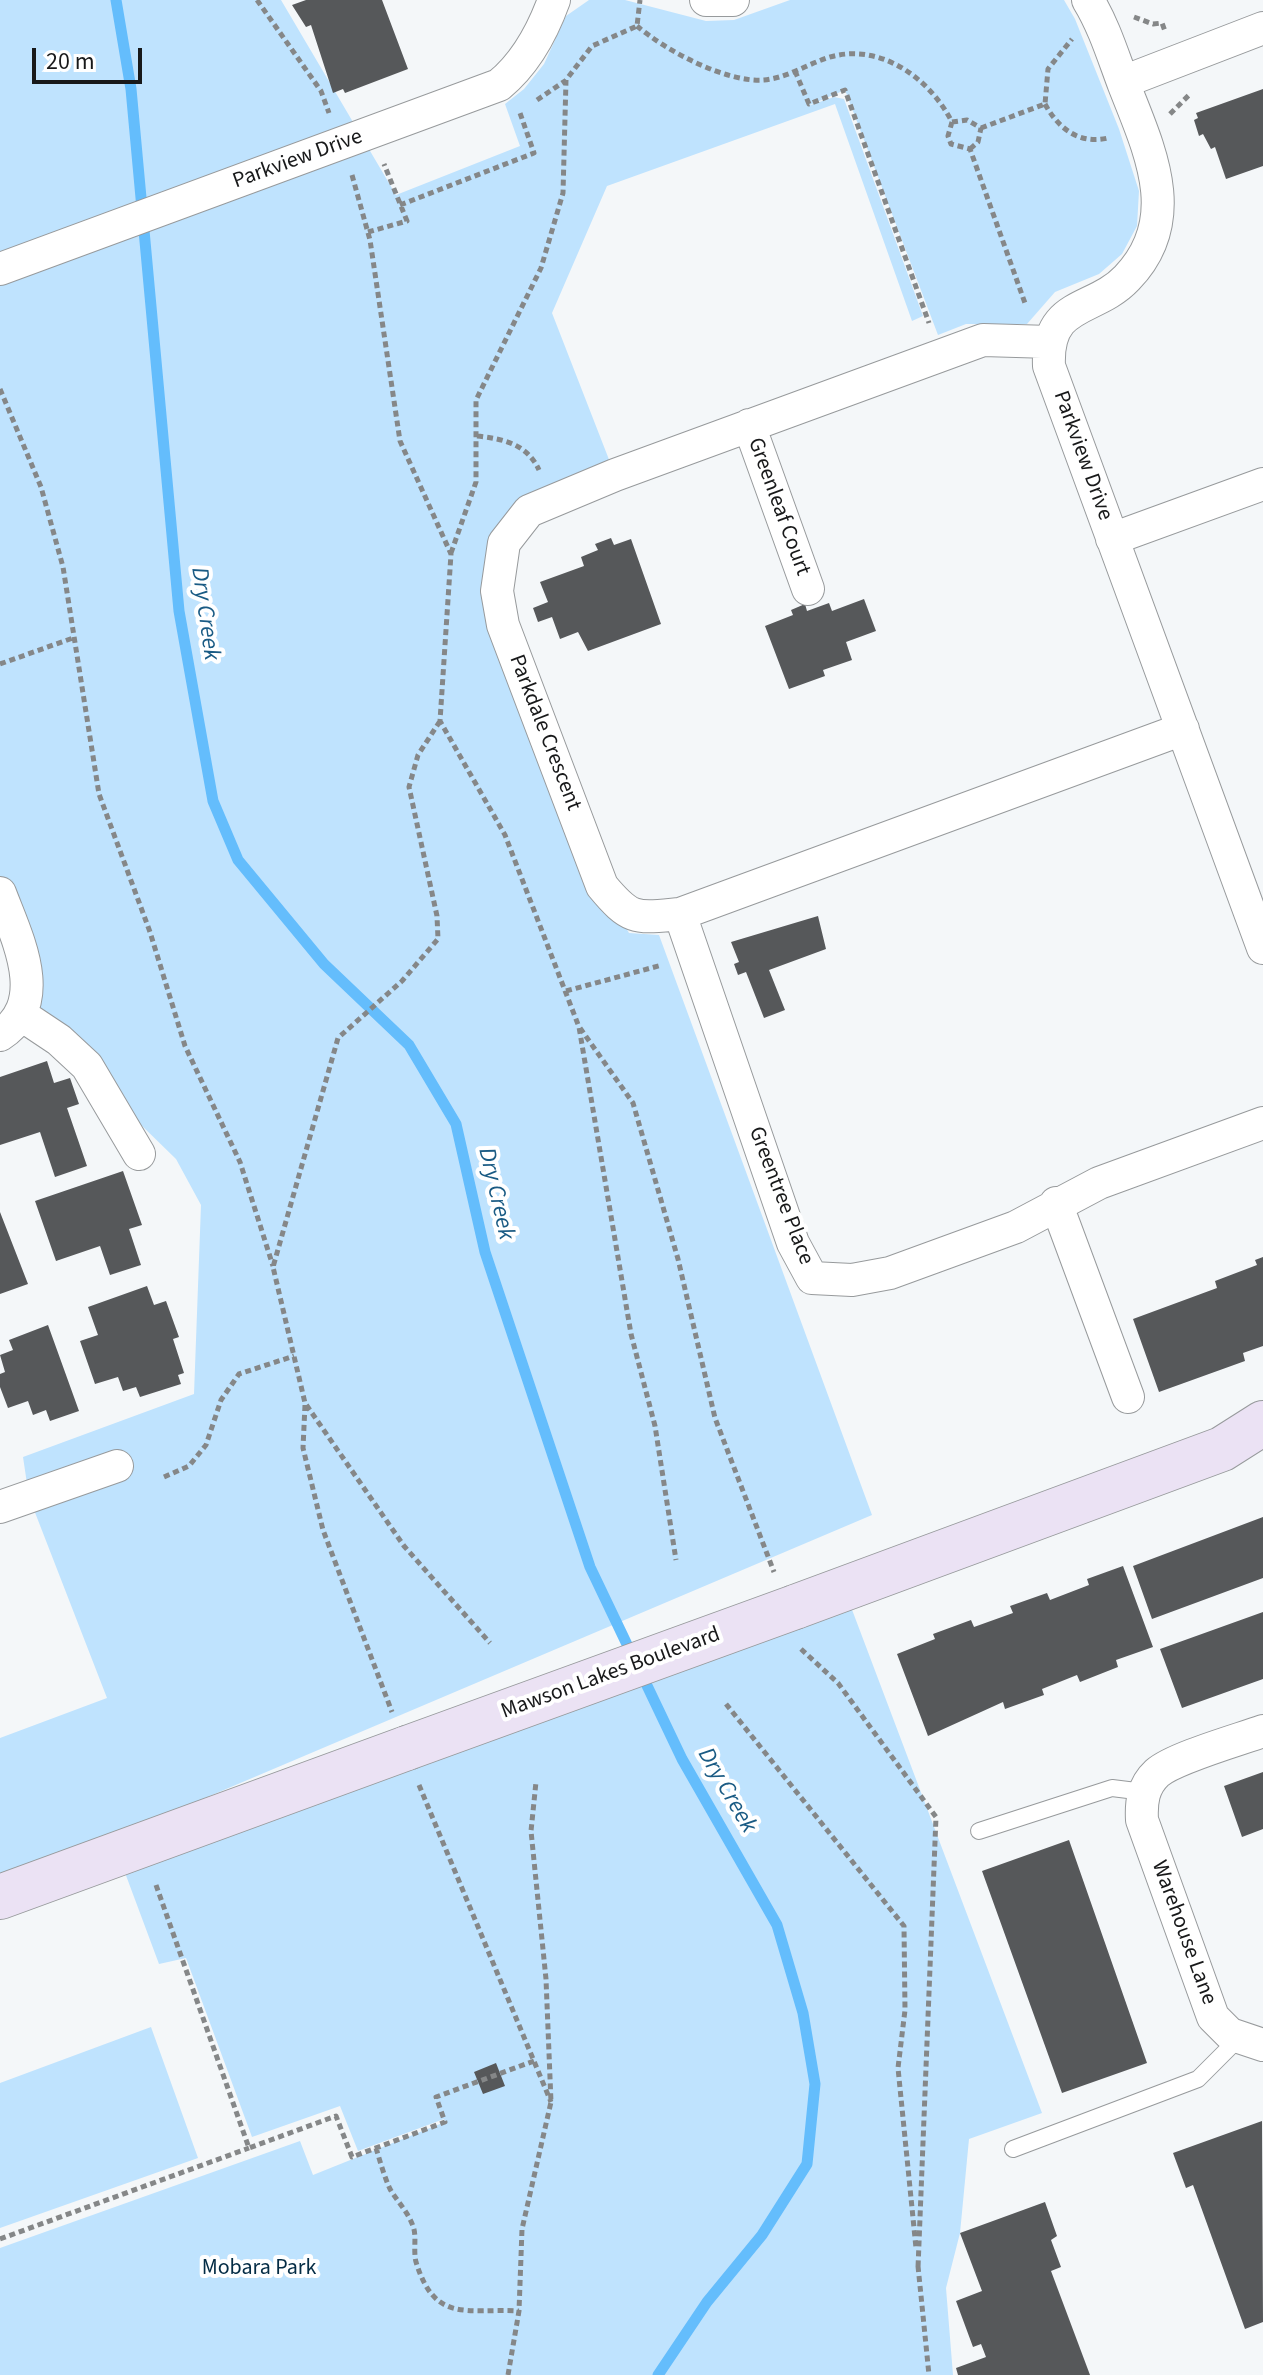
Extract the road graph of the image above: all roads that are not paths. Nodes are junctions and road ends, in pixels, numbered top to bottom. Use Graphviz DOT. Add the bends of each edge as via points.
graph roads {
  1 [pos="554,0"];
  2 [pos="706,0"];
  3 [pos="733,0"];
  4 [pos="1088,0"];
  5 [pos="1263,28"];
  6 [pos="1123,82"];
  7 [pos="0,269"];
  8 [pos="1050,342"];
  9 [pos="749,425"];
  10 [pos="1263,484"];
  11 [pos="1112,539"];
  12 [pos="808,589"];
  13 [pos="1183,729"];
  14 [pos="0,893"];
  15 [pos="680,914"];
  16 [pos="1263,948"];
  17 [pos="10,1025"];
  18 [pos="1263,1123"];
  19 [pos="139,1154"];
  20 [pos="1056,1203"];
  21 [pos="1128,1397"];
  22 [pos="1263,1423"];
  23 [pos="1243,1448"];
  24 [pos="117,1466"];
  25 [pos="0,1507"];
  26 [pos="1263,1731"];
  27 [pos="1144,1792"];
  28 [pos="979,1831"];
  29 [pos="0,1897"];
  30 [pos="1251,2042"];
  31 [pos="1013,2149"];
  1 -- 7 [label="street, Parkview Drive" via="537,41 499,85"];
  2 -- 3 [label="street"];
  4 -- 6 [label="street"];
  5 -- 6 [label="street"];
  6 -- 8 [label="street" via="1158,178 1158,221 1151,245 1125,280 1064,316"];
  8 -- 9 [label="street, Parkdale Crescent" via="983,340"];
  8 -- 11 [label="street, Parkview Drive" via="1052,376"];
  9 -- 12 [label="street, Greenleaf Court"];
  9 -- 15 [label="street, Parkdale Crescent" via="529,511 504,543 497,591 503,625 602,886 623,912 644,917"];
  10 -- 11 [label="street"];
  11 -- 13 [label="street, Parkview Drive"];
  13 -- 15 [label="street, Parkdale Crescent"];
  13 -- 16 [label="street, Parkview Drive"];
  14 -- 17 [label="street" via="25,960 27,987"];
  15 -- 20 [label="street, Greentree Place" via="788,1228 812,1278 852,1280 890,1273 1016,1227"];
  17 -- 19 [label="street" via="59,1040 87,1066"];
  18 -- 20 [label="street, Greentree Place"];
  20 -- 21 [label="street"];
  22 -- 23 [label="street, Mawson Lakes Boulevard"];
  23 -- 29 [label="street, Mawson Lakes Boulevard, bridge" via="795,1607 409,1773"];
  24 -- 25 [label="street"];
  26 -- 27 [label="street" via="1171,1765 1157,1773"];
  27 -- 28 [label="lane" via="1112,1788"];
  27 -- 30 [label="street, Warehouse Lane" via="1142,1820 1213,2017"];
  30 -- 31 [label="lane" via="1198,2079"];
}
